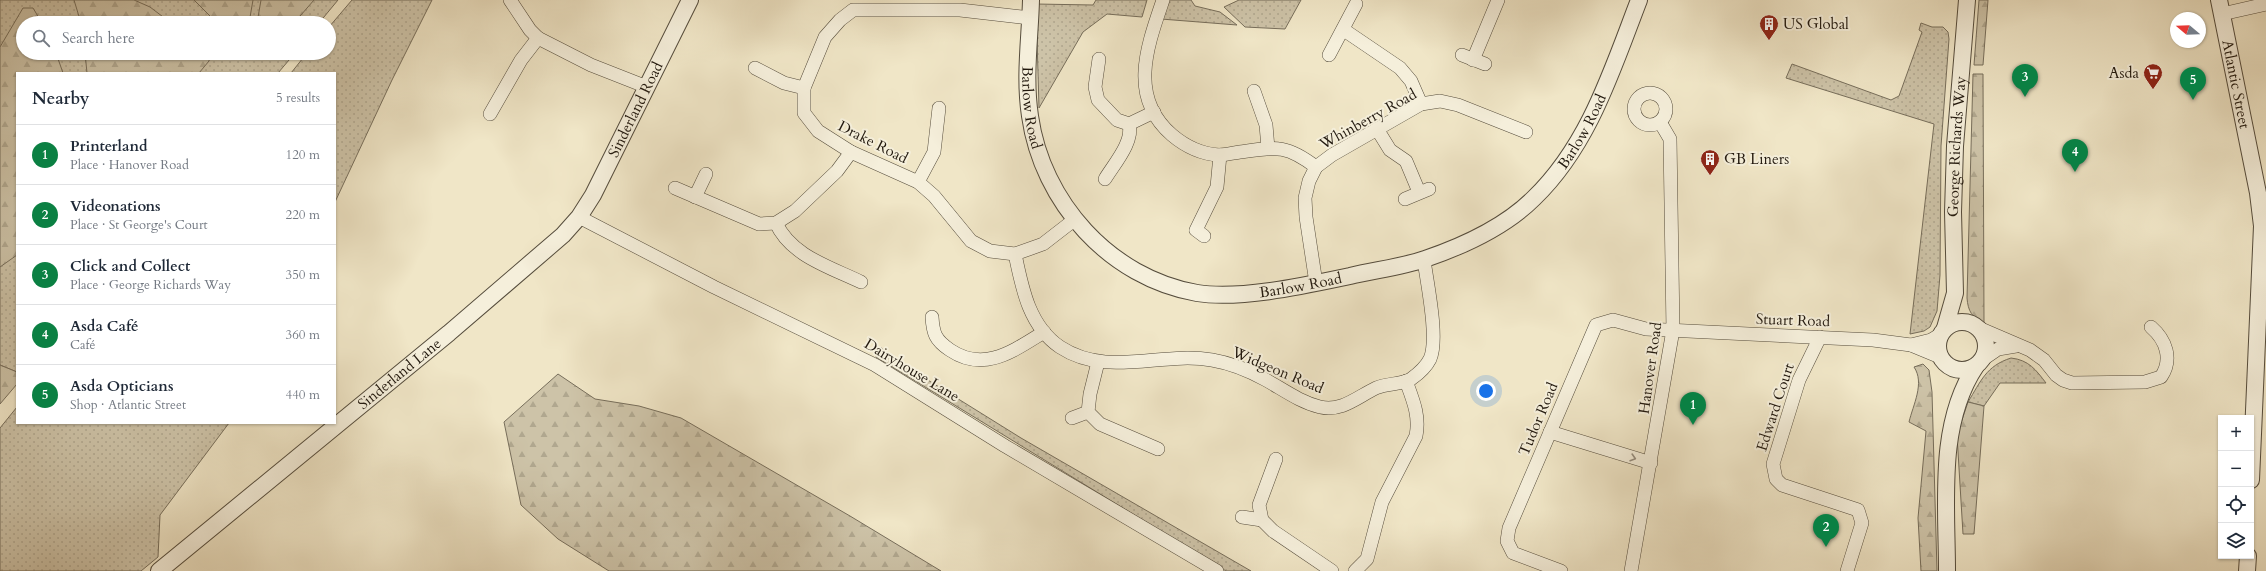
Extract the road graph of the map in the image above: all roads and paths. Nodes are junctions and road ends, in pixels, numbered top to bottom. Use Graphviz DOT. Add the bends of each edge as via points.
graph roads {
  1 [pos="690,0"];
  2 [pos="1030,0"];
  3 [pos="1163,0"];
  4 [pos="1498,0"];
  5 [pos="1639,0"];
  6 [pos="1967,0"];
  7 [pos="515,2"];
  8 [pos="1356,4"];
  9 [pos="2266,4"];
  10 [pos="850,5"];
  11 [pos="960,5"];
  12 [pos="2220,7"];
  13 [pos="1030,18"];
  14 [pos="1344,30"];
  15 [pos="538,38"];
  16 [pos="1330,56"];
  17 [pos="1099,59"];
  18 [pos="1473,60"];
  19 [pos="755,68"];
  20 [pos="647,87"];
  21 [pos="804,88"];
  22 [pos="1254,91"];
  23 [pos="1421,104"];
  24 [pos="939,108"];
  25 [pos="1154,112"];
  26 [pos="489,114"];
  27 [pos="1660,122"];
  28 [pos="1129,124"];
  29 [pos="1377,129"];
  30 [pos="1526,132"];
  31 [pos="1268,148"];
  32 [pos="851,152"];
  33 [pos="1220,155"];
  34 [pos="1316,167"];
  35 [pos="706,174"];
  36 [pos="1105,179"];
  37 [pos="918,182"];
  38 [pos="675,188"];
  39 [pos="695,197"];
  40 [pos="1405,199"];
  41 [pos="579,217"];
  42 [pos="1074,220"];
  43 [pos="776,223"];
  44 [pos="1204,236"];
  45 [pos="1016,254"];
  46 [pos="1424,260"];
  47 [pos="2263,271"];
  48 [pos="861,282"];
  49 [pos="1316,283"];
  50 [pos="1955,293"];
  51 [pos="932,317"];
  52 [pos="1977,326"];
  53 [pos="2151,327"];
  54 [pos="1673,330"];
  55 [pos="1943,331"];
  56 [pos="1044,332"];
  57 [pos="1820,338"];
  58 [pos="1911,345"];
  59 [pos="2016,346"];
  60 [pos="1943,360"];
  61 [pos="1098,362"];
  62 [pos="1979,363"];
  63 [pos="1406,382"];
  64 [pos="1958,401"];
  65 [pos="1088,412"];
  66 [pos="1072,418"];
  67 [pos="1550,432"];
  68 [pos="1158,449"];
  69 [pos="2253,451"];
  70 [pos="1276,459"];
  71 [pos="1651,463"];
  72 [pos="1242,517"];
  73 [pos="1262,520"];
  74 [pos="2248,559"];
  75 [pos="159,571"];
  76 [pos="1217,571"];
  77 [pos="1332,571"];
  78 [pos="1355,571"];
  79 [pos="1561,571"];
  80 [pos="1631,571"];
  81 [pos="1847,571"];
  82 [pos="1947,571"];
  83 [pos="2247,571"];
  1 -- 20 [label="street, Sinderland Road"];
  2 -- 13 [label="street, Barlow Road"];
  3 -- 25 [label="street" via="1149,40 1144,64 1146,94"];
  4 -- 18 [label="street"];
  5 -- 46 [label="street, Barlow Road" via="1595,110 1568,160 1534,199 1515,214 1478,237"];
  6 -- 50 [label="street, George Richards Way" via="1955,146"];
  7 -- 15 [label="street" via="530,30"];
  8 -- 14 [label="street"];
  9 -- 12 [label="street"];
  10 -- 11 [label="street, Drake Road"];
  10 -- 21 [label="street, Drake Road" via="825,37"];
  11 -- 13 [label="street, Drake Road"];
  12 -- 47 [label="street, Atlantic Street" via="2258,193"];
  13 -- 42 [label="street, Barlow Road" via="1028,96 1036,144 1049,178"];
  14 -- 16 [label="street"];
  14 -- 23 [label="street" via="1400,68 1411,81"];
  15 -- 20 [label="street" via="591,65"];
  15 -- 26 [label="street" via="521,60"];
  17 -- 28 [label="street" via="1095,87 1098,100 1117,120"];
  19 -- 21 [label="street" via="784,83"];
  20 -- 41 [label="street, Sinderland Road" via="593,195"];
  21 -- 32 [label="street, Drake Road" via="804,113 818,130"];
  22 -- 31 [label="street" via="1266,125"];
  23 -- 29 [label="street, Whinberry Road"];
  23 -- 30 [label="street, Whinberry Road" via="1440,101 1458,105"];
  24 -- 37 [label="street" via="934,152"];
  25 -- 28 [label="street"];
  25 -- 33 [label="street" via="1166,129 1179,141 1206,154"];
  27 -- 54 [label="street, Hanover Road" via="1670,139"];
  28 -- 36 [label="street" via="1131,130 1121,154"];
  29 -- 34 [label="street, Whinberry Road"];
  29 -- 40 [label="street" via="1390,150 1406,161 1424,191"];
  31 -- 33 [label="street"];
  31 -- 34 [label="street" via="1290,150"];
  32 -- 37 [label="street, Drake Road"];
  32 -- 43 [label="street" via="837,171 795,211"];
  33 -- 44 [label="street" via="1217,187 1196,230"];
  34 -- 49 [label="street, Whinberry Road" via="1305,198"];
  35 -- 39 [label="street"];
  37 -- 45 [label="street, Drake Road" via="934,196 971,240 990,251"];
  38 -- 39 [label="street"];
  39 -- 43 [label="street" via="759,224"];
  41 -- 75 [label="street, Sinderland Lane" via="534,262"];
  41 -- 76 [label="street, Dairyhouse Lane" via="875,365 1005,446"];
  42 -- 45 [label="street, Drake Road" via="1043,244"];
  42 -- 49 [label="street, Barlow Road" via="1113,257 1144,275 1198,293 1237,294"];
  43 -- 48 [label="street" via="781,235 799,252"];
  45 -- 56 [label="street, Widgeon Road" via="1030,312"];
  46 -- 49 [label="street, Barlow Road"];
  46 -- 63 [label="street, Widgeon Road" via="1433,347 1430,360"];
  47 -- 69 [label="street, Atlantic Street"];
  50 -- 52 [label="street, George Richards Way" via="1965,316"];
  50 -- 55 [label="street, George Richards Way"];
  51 -- 56 [label="street" via="933,332 944,346 959,356 979,362 1010,353"];
  52 -- 55 [label="street" via="1959,321"];
  52 -- 59 [label="street, George Richards Way"];
  52 -- 62 [label="street" via="1987,344"];
  53 -- 59 [label="street, George Richards Way" via="2166,345 2166,370 2161,377 2145,382 2072,383 2056,375 2044,360 2030,350"];
  54 -- 57 [label="street, Stuart Road"];
  54 -- 67 [label="street, Tudor Road" via="1646,330 1613,320 1596,325"];
  54 -- 71 [label="street, Hanover Road"];
  55 -- 58 [label="street, Stuart Road" via="1931,340"];
  55 -- 60 [label="street" via="1938,342"];
  56 -- 61 [label="street, Widgeon Road" via="1060,346 1084,359"];
  57 -- 58 [label="street, Stuart Road" via="1873,340"];
  57 -- 81 [label="street, Edward Court" via="1799,380 1773,464 1776,479 1782,485 1858,510 1862,523"];
  58 -- 60 [label="street, Stuart Road"];
  59 -- 62 [label="street" via="1998,349"];
  60 -- 62 [label="street" via="1960,370"];
  60 -- 64 [label="street" via="1955,380"];
  61 -- 63 [label="street, Widgeon Road" via="1122,363 1177,358 1212,360 1240,368 1302,401 1332,408 1354,401 1377,387"];
  61 -- 65 [label="street"];
  62 -- 64 [label="street"];
  63 -- 78 [label="street" via="1415,404 1418,425 1416,436 1382,502 1367,559"];
  64 -- 82 [label="street" via="1948,465"];
  65 -- 66 [label="street"];
  65 -- 68 [label="street" via="1100,424"];
  67 -- 71 [label="street, one-way"];
  67 -- 79 [label="street, Tudor Road" via="1509,528 1507,541 1513,553 1520,557"];
  70 -- 73 [label="street" via="1259,505"];
  71 -- 80 [label="street, Hanover Road"];
  72 -- 73 [label="street"];
  73 -- 77 [label="street"];
  74 -- 83 [label="street"];
}
